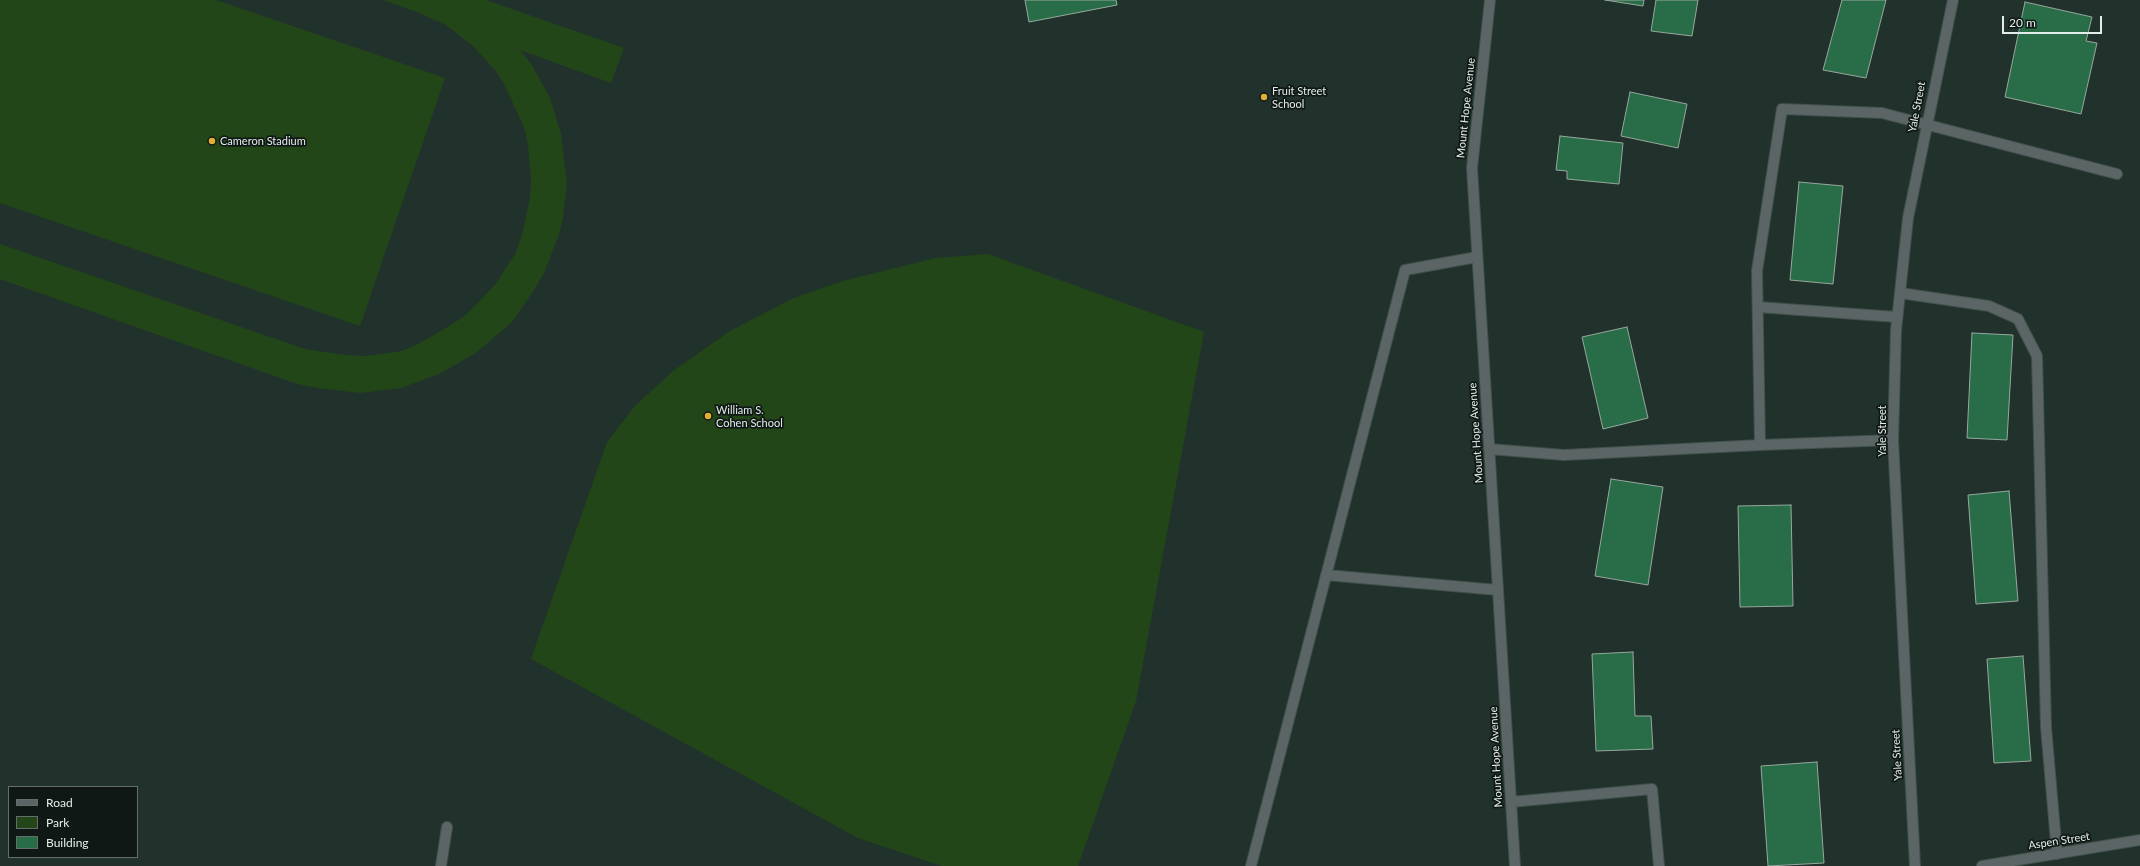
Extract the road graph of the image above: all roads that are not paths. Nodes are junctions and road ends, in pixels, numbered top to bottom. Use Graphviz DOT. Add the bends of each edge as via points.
graph roads {
  1 [pos="1490,0"];
  2 [pos="1953,0"];
  3 [pos="1926,124"];
  4 [pos="2116,174"];
  5 [pos="1477,257"];
  6 [pos="1900,292"];
  7 [pos="1758,307"];
  8 [pos="1897,317"];
  9 [pos="1893,440"];
  10 [pos="1760,445"];
  11 [pos="1489,449"];
  12 [pos="1326,575"];
  13 [pos="1498,590"];
  14 [pos="1511,802"];
  15 [pos="447,827"];
  16 [pos="2140,840"];
  17 [pos="2057,854"];
  18 [pos="441,866"];
  19 [pos="1251,866"];
  20 [pos="1515,866"];
  21 [pos="1659,866"];
  22 [pos="1915,866"];
  23 [pos="1982,866"];
  1 -- 5 [label="street, Mount Hope Avenue" via="1472,168"];
  2 -- 3 [label="street, Yale Street"];
  3 -- 4 [label="street"];
  3 -- 6 [label="street, Yale Street" via="1908,218"];
  3 -- 7 [label="street" via="1882,113 1782,109 1757,271"];
  5 -- 11 [label="street, Mount Hope Avenue"];
  5 -- 12 [label="street" via="1405,270"];
  6 -- 8 [label="street, Yale Street"];
  6 -- 17 [label="street" via="1990,306 2018,319 2037,356 2046,727"];
  7 -- 8 [label="street"];
  7 -- 10 [label="street"];
  8 -- 9 [label="street, Yale Street"];
  9 -- 10 [label="street"];
  9 -- 22 [label="street, Yale Street"];
  10 -- 11 [label="street" via="1564,455"];
  11 -- 13 [label="street, Mount Hope Avenue"];
  12 -- 13 [label="street"];
  12 -- 19 [label="street"];
  13 -- 14 [label="street, Mount Hope Avenue"];
  14 -- 20 [label="street, Mount Hope Avenue"];
  14 -- 21 [label="street" via="1652,789"];
  15 -- 18 [label="street"];
  16 -- 17 [label="street, Aspen Street"];
  17 -- 23 [label="street, Aspen Street"];
}
